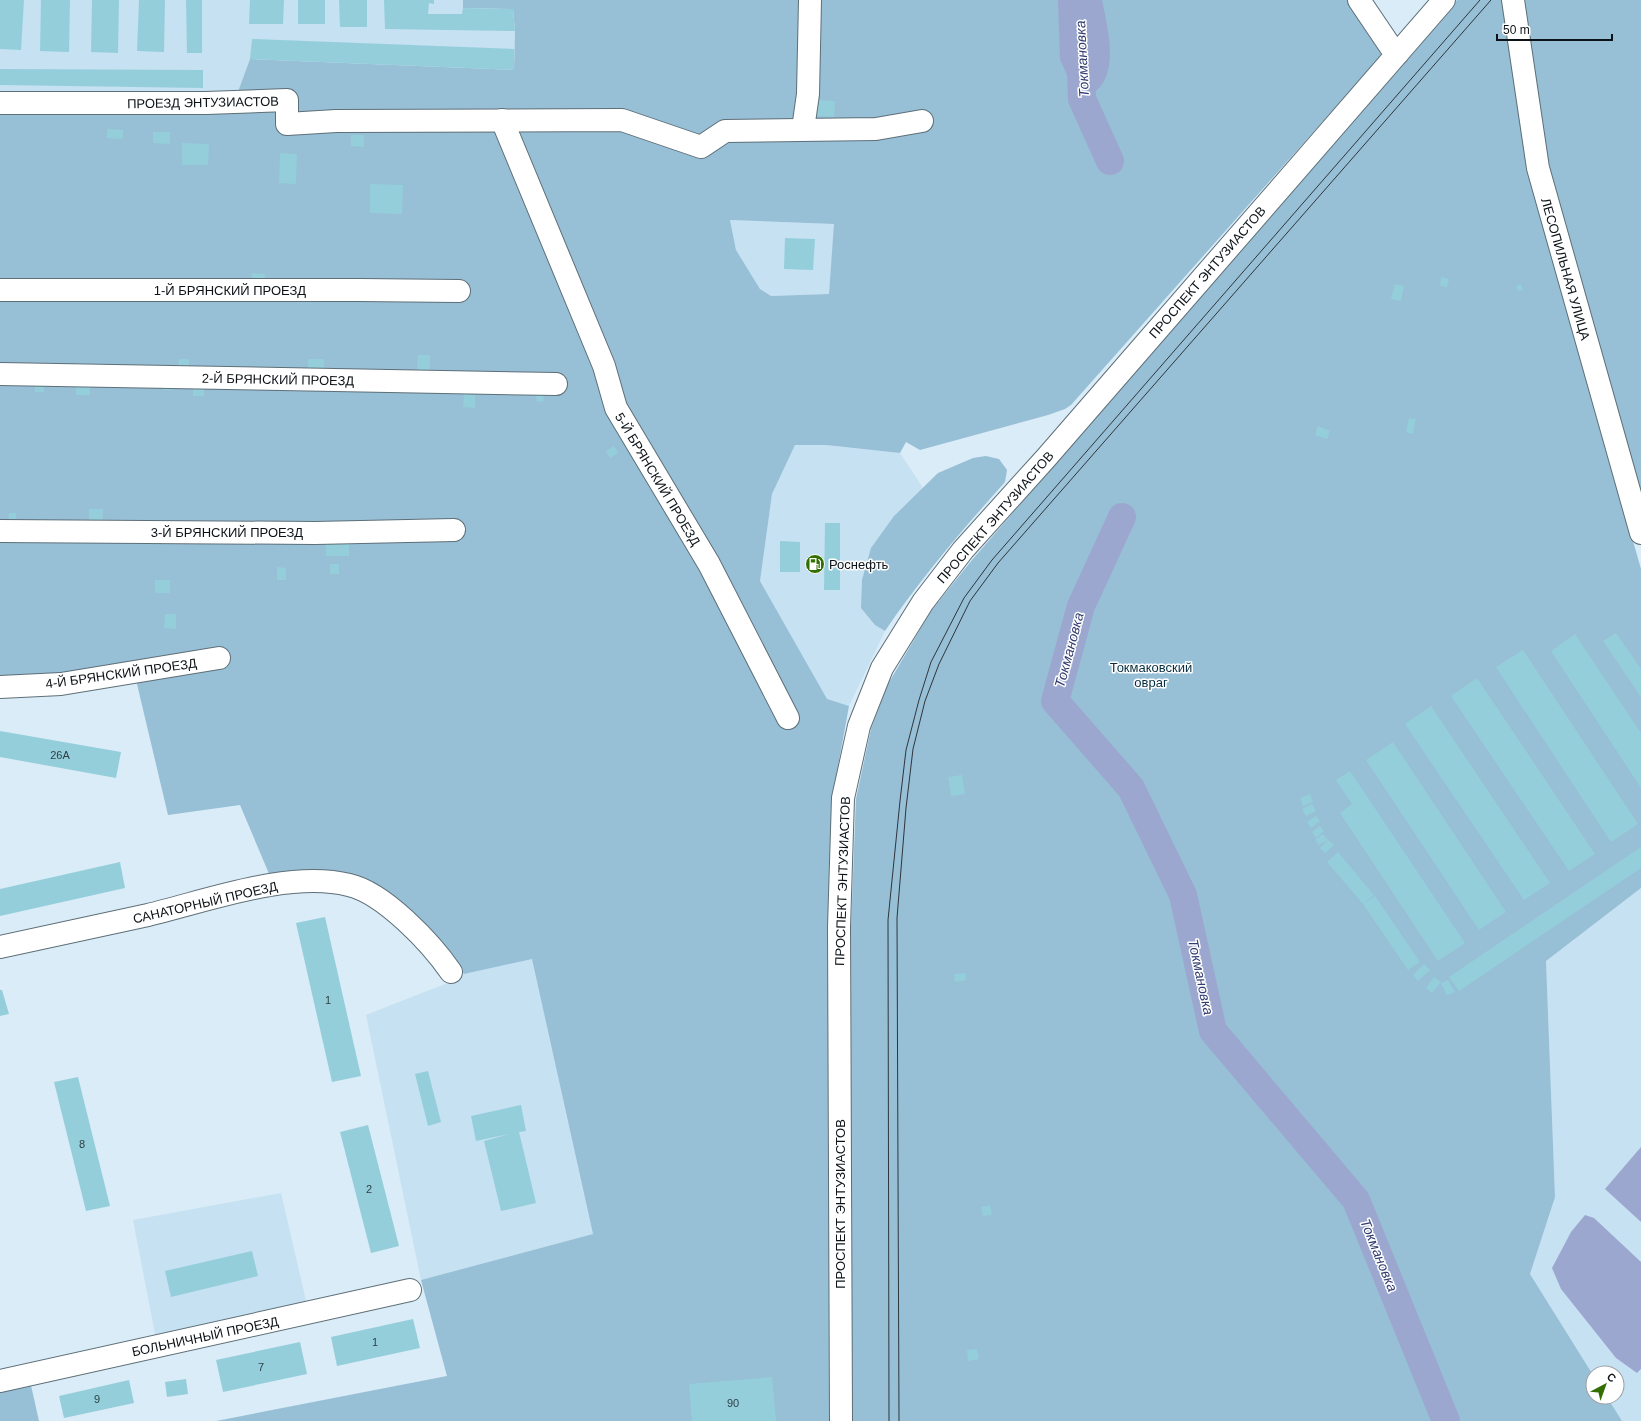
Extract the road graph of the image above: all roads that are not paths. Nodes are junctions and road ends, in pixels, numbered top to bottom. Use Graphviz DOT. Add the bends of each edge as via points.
graph roads {
  1 [pos="810,0"];
  2 [pos="1359,0"];
  3 [pos="1444,0"];
  4 [pos="1513,0"];
  5 [pos="1398,53"];
  6 [pos="0,103"];
  7 [pos="502,120"];
  8 [pos="922,121"];
  9 [pos="803,128"];
  10 [pos="0,290"];
  11 [pos="459,291"];
  12 [pos="0,374"];
  13 [pos="556,384"];
  14 [pos="454,530"];
  15 [pos="0,531"];
  16 [pos="1641,533"];
  17 [pos="219,658"];
  18 [pos="0,687"];
  19 [pos="788,718"];
  20 [pos="0,947"];
  21 [pos="451,972"];
  22 [pos="410,1290"];
  23 [pos="0,1381"];
  24 [pos="841,1421"];
  1 -- 9 [label="street" via="808,94"];
  2 -- 5 [label="street" via="1390,46"];
  3 -- 5 [label="street, ПРОСПЕКТ ЭНТУЗИАСТОВ"];
  4 -- 16 [label="street, ЛЕСОПИЛЬНАЯ УЛИЦА" via="1538,168"];
  5 -- 24 [label="street, ПРОСПЕКТ ЭНТУЗИАСТОВ" via="963,550 923,602 882,668 859,726 843,798 839,927"];
  6 -- 7 [label="street, ПРОЕЗД ЭНТУЗИАСТОВ" via="206,103 287,100 287,124 336,121"];
  7 -- 9 [label="street" via="622,120 701,147 725,131"];
  7 -- 19 [label="street, 5-Й БРЯНСКИЙ ПРОЕЗД" via="604,366 616,408 709,564"];
  8 -- 9 [label="street" via="876,128"];
  10 -- 11 [label="street, 1-Й БРЯНСКИЙ ПРОЕЗД"];
  12 -- 13 [label="street, 2-Й БРЯНСКИЙ ПРОЕЗД"];
  14 -- 15 [label="street, 3-Й БРЯНСКИЙ ПРОЕЗД" via="315,533"];
  17 -- 18 [label="street, 4-Й БРЯНСКИЙ ПРОЕЗД" via="61,684"];
  20 -- 21 [label="street, САНАТОРНЫЙ ПРОЕЗД" via="148,915 264,886 320,880 351,885 376,898 414,929"];
  22 -- 23 [label="street, БОЛЬНИЧНЫЙ ПРОЕЗД"];
}
